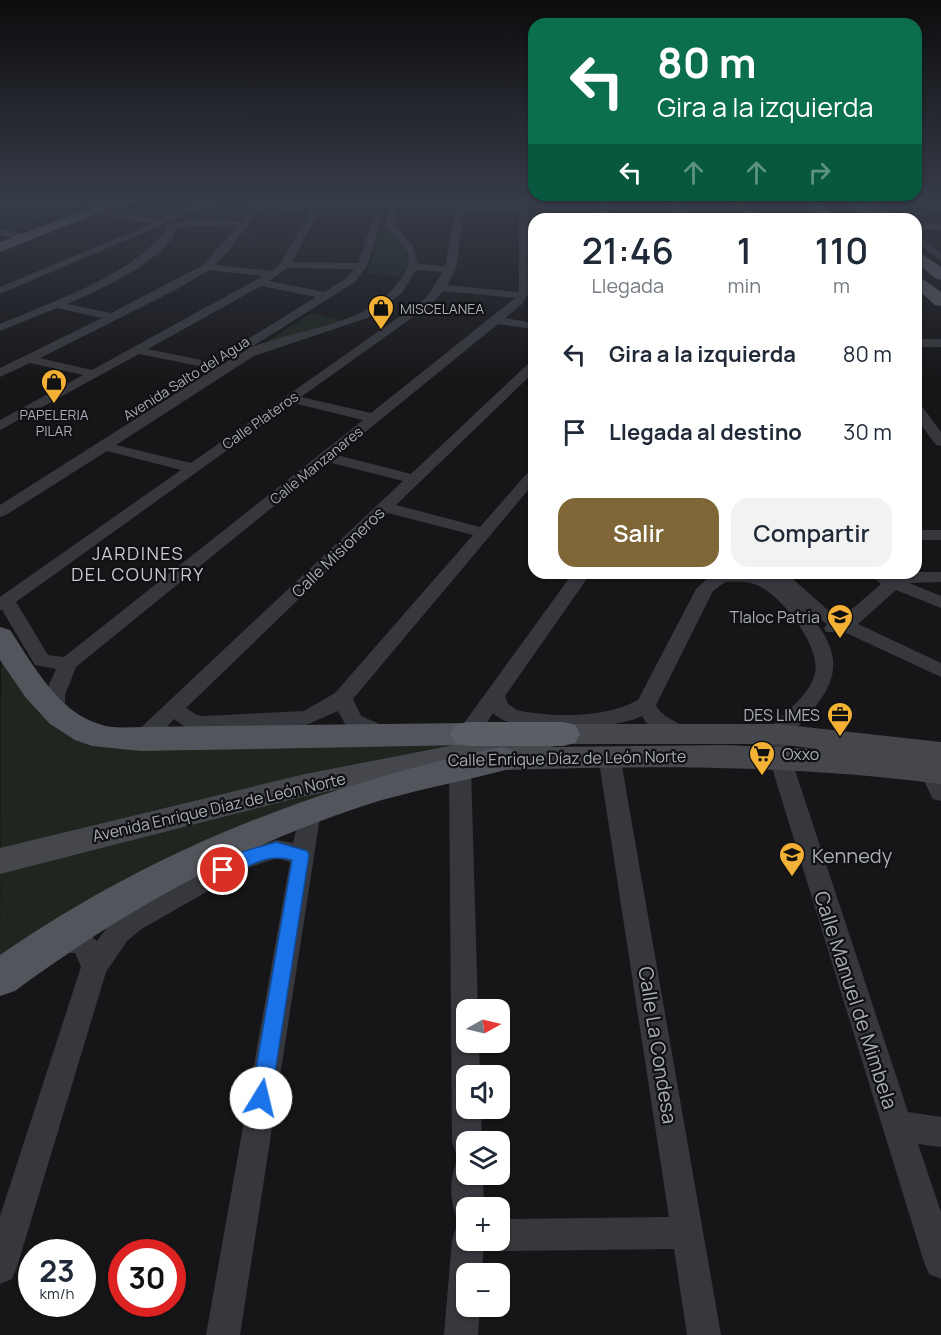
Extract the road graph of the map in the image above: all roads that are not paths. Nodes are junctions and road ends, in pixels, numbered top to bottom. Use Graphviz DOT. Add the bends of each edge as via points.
graph roads {
  1 [pos="75,260"];
  2 [pos="143,260"];
  3 [pos="214,260"];
  4 [pos="288,260"];
  5 [pos="364,260"];
  6 [pos="412,260"];
  7 [pos="452,260"];
  8 [pos="527,260"];
  9 [pos="285,265"];
  10 [pos="362,266"];
  11 [pos="207,267"];
  12 [pos="412,267"];
  13 [pos="451,269"];
  14 [pos="274,274"];
  15 [pos="262,283"];
  16 [pos="922,284"];
  17 [pos="442,288"];
  18 [pos="0,291"];
  19 [pos="328,296"];
  20 [pos="524,296"];
  21 [pos="941,301"];
  22 [pos="52,304"];
  23 [pos="399,306"];
  24 [pos="113,317"];
  25 [pos="496,320"];
  26 [pos="528,326"];
  27 [pos="0,328"];
  28 [pos="265,334"];
  29 [pos="283,343"];
  30 [pos="922,343"];
  31 [pos="941,343"];
  32 [pos="137,350"];
  33 [pos="28,359"];
  34 [pos="212,366"];
  35 [pos="528,371"];
  36 [pos="0,373"];
  37 [pos="95,374"];
  38 [pos="291,399"];
  39 [pos="922,414"];
  40 [pos="138,418"];
  41 [pos="374,418"];
  42 [pos="0,426"];
  43 [pos="936,428"];
  44 [pos="941,442"];
  45 [pos="105,446"];
  46 [pos="326,457"];
  47 [pos="193,468"];
  48 [pos="413,479"];
  49 [pos="528,481"];
  50 [pos="516,495"];
  51 [pos="0,497"];
  52 [pos="528,498"];
  53 [pos="385,507"];
  54 [pos="0,512"];
  55 [pos="483,533"];
  56 [pos="922,535"];
  57 [pos="941,535"];
  58 [pos="922,577"];
  59 [pos="941,577"];
  60 [pos="578,579"];
  61 [pos="718,579"];
  62 [pos="768,579"];
  63 [pos="770,579"];
  64 [pos="887,579"];
  65 [pos="904,579"];
  66 [pos="893,583"];
  67 [pos="3,603"];
  68 [pos="941,603"];
  69 [pos="844,626"];
  70 [pos="0,636"];
  71 [pos="821,645"];
  72 [pos="68,664"];
  73 [pos="33,666"];
  74 [pos="941,671"];
  75 [pos="495,696"];
  76 [pos="342,698"];
  77 [pos="646,705"];
  78 [pos="174,709"];
  79 [pos="55,711"];
  80 [pos="385,734"];
  81 [pos="468,734"];
  82 [pos="563,734"];
  83 [pos="680,734"];
  84 [pos="141,740"];
  85 [pos="779,746"];
  86 [pos="609,755"];
  87 [pos="501,759"];
  88 [pos="450,764"];
  89 [pos="938,772"];
  90 [pos="310,811"];
  91 [pos="301,855"];
  92 [pos="0,861"];
  93 [pos="49,942"];
  94 [pos="94,967"];
  95 [pos="0,978"];
  96 [pos="896,1125"];
  97 [pos="467,1131"];
  98 [pos="941,1132"];
  99 [pos="689,1233"];
  100 [pos="510,1235"];
  101 [pos="467,1251"];
  102 [pos="941,1262"];
  103 [pos="0,1268"];
  104 [pos="223,1335"];
  105 [pos="461,1335"];
  106 [pos="704,1335"];
  1 -- 18 [label="street"];
  2 -- 22 [label="street"];
  3 -- 11 [label="street"];
  4 -- 9 [label="street"];
  5 -- 10 [label="street, Avenida Salto del Agua"];
  6 -- 12 [label="street"];
  7 -- 13 [label="street, Calle Plateros"];
  8 -- 20 [label="street"];
  9 -- 10 [label="street"];
  9 -- 14 [label="street"];
  10 -- 19 [label="street, Avenida Salto del Agua" via="351,280"];
  11 -- 14 [label="street"];
  11 -- 24 [label="street"];
  12 -- 13 [label="street"];
  12 -- 23 [label="street, Avenida Salto del Agua" via="401,287"];
  13 -- 17 [label="street, Calle Plateros"];
  14 -- 15 [label="street"];
  15 -- 19 [label="street"];
  15 -- 32 [label="street"];
  16 -- 21 [label="main road"];
  17 -- 20 [label="street"];
  17 -- 23 [label="street, Calle Plateros"];
  19 -- 28 [label="street, Avenida Salto del Agua"];
  20 -- 25 [label="street, Calle Manzanares"];
  22 -- 24 [label="street"];
  22 -- 27 [label="street"];
  23 -- 29 [label="street, Avenida Salto del Agua"];
  23 -- 38 [label="street, Calle Plateros"];
  24 -- 33 [label="street"];
  25 -- 26 [label="street"];
  25 -- 41 [label="street, Calle Manzanares"];
  28 -- 29 [label="street" via="264,341"];
  28 -- 34 [label="street, Avenida Salto del Agua"];
  29 -- 40 [label="street, Avenida Salto del Agua" via="253,352"];
  30 -- 31 [label="street"];
  32 -- 34 [label="street"];
  32 -- 37 [label="street"];
  33 -- 36 [label="street"];
  33 -- 37 [label="street"];
  34 -- 40 [label="street, Avenida Salto del Agua"];
  35 -- 48 [label="street, Calle Misioneros"];
  37 -- 42 [label="street"];
  38 -- 41 [label="street"];
  38 -- 47 [label="street, Calle Plateros"];
  39 -- 43 [label="street"];
  40 -- 45 [label="street, Avenida Salto del Agua"];
  40 -- 51 [label="street, Avenida Salto del Agua"];
  41 -- 46 [label="street, Calle Manzanares"];
  43 -- 44 [label="street"];
  45 -- 47 [label="street"];
  45 -- 54 [label="street, Avenida Salto del Agua"];
  46 -- 48 [label="street"];
  46 -- 72 [label="street, Calle Manzanares"];
  47 -- 67 [label="street, Calle Plateros"];
  48 -- 53 [label="street, Calle Misioneros"];
  49 -- 50 [label="street"];
  50 -- 52 [label="street"];
  50 -- 55 [label="street"];
  53 -- 55 [label="street"];
  53 -- 78 [label="street, Calle Misioneros"];
  55 -- 76 [label="street"];
  56 -- 57 [label="street"];
  58 -- 59 [label="street"];
  60 -- 75 [label="street"];
  61 -- 77 [label="street" via="710,581"];
  62 -- 71 [label="street" via="812,628"];
  63 -- 69 [label="street"];
  64 -- 66 [label="street"];
  65 -- 66 [label="street"];
  66 -- 68 [label="street"];
  66 -- 69 [label="street"];
  67 -- 73 [label="street"];
  69 -- 71 [label="street" via="824,632"];
  69 -- 74 [label="street"];
  70 -- 73 [label="main road"];
  71 -- 85 [label="street" via="825,670 820,688"];
  72 -- 73 [label="street"];
  72 -- 79 [label="street, Calle Manzanares" via="55,695"];
  73 -- 79 [label="main road"];
  75 -- 77 [label="street" via="499,709 519,718 614,720"];
  75 -- 81 [label="street"];
  76 -- 78 [label="street" via="321,712 291,721 192,722"];
  76 -- 80 [label="street" via="353,721"];
  77 -- 83 [label="street" via="659,725"];
  78 -- 84 [label="street, Calle Misioneros"];
  79 -- 84 [label="main road" via="84,732"];
  80 -- 81 [label="main road"];
  80 -- 84 [label="main road"];
  81 -- 82 [label="highway"];
  82 -- 83 [label="main road, Calle Enrique Díaz de León Norte"];
  82 -- 88 [label="main road, Calle Enrique Díaz de León Norte"];
  83 -- 85 [label="main road, Calle Enrique Díaz de León Norte"];
  85 -- 86 [label="main road, Calle Enrique Díaz de León Norte"];
  85 -- 89 [label="main road, Calle Enrique Díaz de León Norte"];
  85 -- 96 [label="street, Calle Manuel de Mimbela"];
  86 -- 87 [label="main road, Calle Enrique Díaz de León Norte"];
  86 -- 99 [label="street, Calle La Condesa"];
  87 -- 88 [label="main road"];
  88 -- 90 [label="main road"];
  88 -- 92 [label="main road, Avenida Enrique Díaz de León Norte" via="273,793"];
  88 -- 97 [label="street"];
  90 -- 91 [label="street"];
  90 -- 93 [label="main road" via="198,859"];
  91 -- 94 [label="street" via="276,849 242,860 132,922 118,933"];
  91 -- 104 [label="street"];
  93 -- 94 [label="street" via="78,942 91,954"];
  93 -- 95 [label="main road"];
  94 -- 103 [label="street"];
  96 -- 98 [label="street"];
  96 -- 102 [label="street, Calle Manuel de Mimbela"];
  99 -- 100 [label="street"];
  99 -- 106 [label="street, Calle La Condesa"];
  101 -- 105 [label="street"];
}
